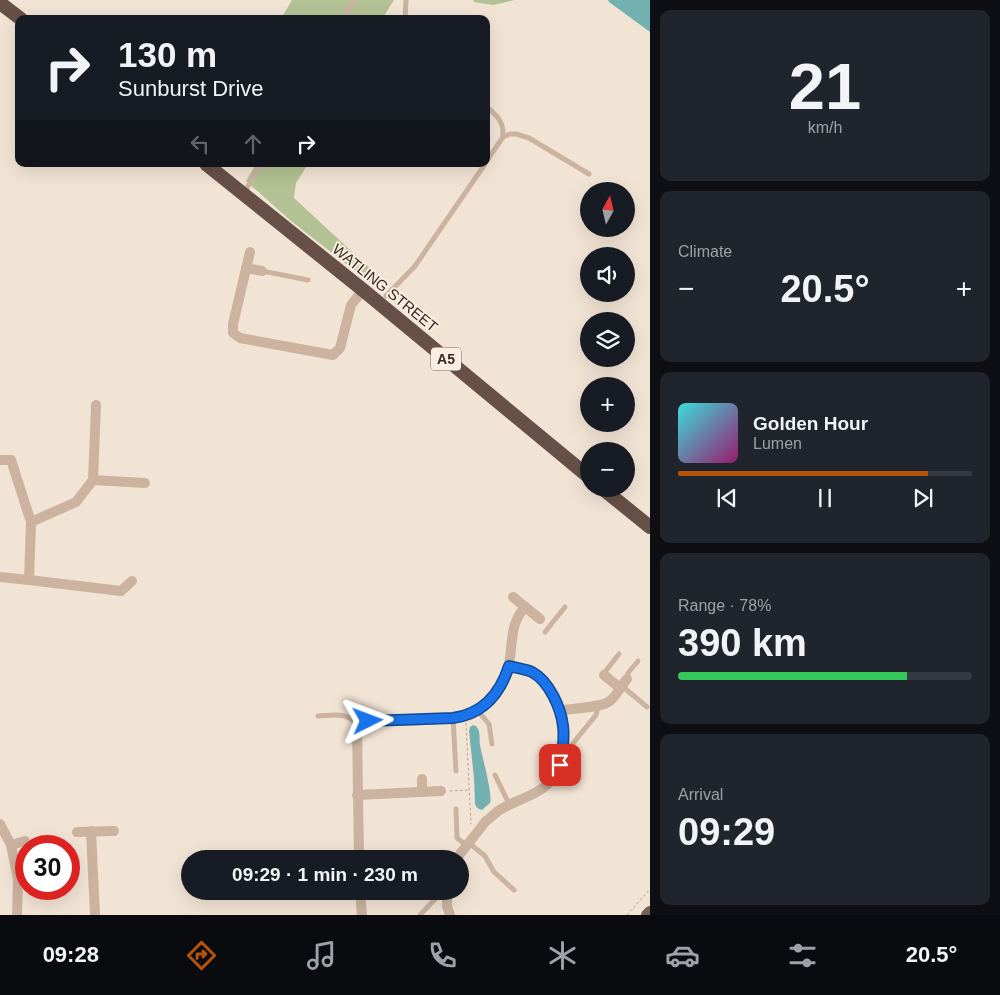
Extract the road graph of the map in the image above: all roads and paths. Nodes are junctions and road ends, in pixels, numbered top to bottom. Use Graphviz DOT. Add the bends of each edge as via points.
graph roads {
  1 [pos="354,0"];
  2 [pos="406,0"];
  3 [pos="0,3"];
  4 [pos="16,15"];
  5 [pos="346,15"];
  6 [pos="405,15"];
  7 [pos="490,109"];
  8 [pos="504,137"];
  9 [pos="490,157"];
  10 [pos="210,167"];
  11 [pos="260,167"];
  12 [pos="483,167"];
  13 [pos="590,174"];
  14 [pos="244,193"];
  15 [pos="250,252"];
  16 [pos="246,268"];
  17 [pos="262,272"];
  18 [pos="308,280"];
  19 [pos="363,290"];
  20 [pos="386,296"];
  21 [pos="96,404"];
  22 [pos="0,460"];
  23 [pos="580,470"];
  24 [pos="93,480"];
  25 [pos="145,482"];
  26 [pos="613,497"];
  27 [pos="31,522"];
  28 [pos="650,527"];
  29 [pos="0,578"];
  30 [pos="29,580"];
  31 [pos="132,581"];
  32 [pos="513,597"];
  33 [pos="525,607"];
  34 [pos="565,607"];
  35 [pos="540,619"];
  36 [pos="549,626"];
  37 [pos="545,632"];
  38 [pos="619,654"];
  39 [pos="638,661"];
  40 [pos="509,666"];
  41 [pos="604,675"];
  42 [pos="623,684"];
  43 [pos="598,706"];
  44 [pos="647,707"];
  45 [pos="478,710"];
  46 [pos="559,711"];
  47 [pos="466,715"];
  48 [pos="318,716"];
  49 [pos="453,718"];
  50 [pos="358,724"];
  51 [pos="492,744"];
  52 [pos="563,748"];
  53 [pos="456,771"];
  54 [pos="495,776"];
  55 [pos="422,778"];
  56 [pos="470,790"];
  57 [pos="441,791"];
  58 [pos="422,792"];
  59 [pos="357,794"];
  60 [pos="510,806"];
  61 [pos="456,809"];
  62 [pos="0,824"];
  63 [pos="91,831"];
  64 [pos="114,831"];
  65 [pos="77,832"];
  66 [pos="469,842"];
  67 [pos="15,844"];
  68 [pos="11,845"];
  69 [pos="359,850"];
  70 [pos="463,850"];
  71 [pos="650,889"];
  72 [pos="514,890"];
  73 [pos="361,900"];
  74 [pos="434,900"];
  75 [pos="447,900"];
  76 [pos="650,912"];
  77 [pos="17,915"];
  78 [pos="95,915"];
  79 [pos="362,915"];
  80 [pos="420,915"];
  81 [pos="450,915"];
  82 [pos="627,915"];
  83 [pos="647,915"];
  1 -- 5 [label="lane"];
  2 -- 6 [label="lane"];
  3 -- 4 [label="highway"];
  7 -- 8 [label="lane" via="500,118"];
  8 -- 9 [label="lane"];
  8 -- 13 [label="lane" via="516,134 529,138"];
  10 -- 14 [label="highway, WATLING STREET / A5"];
  11 -- 14 [label="lane"];
  12 -- 20 [label="lane" via="415,266"];
  14 -- 19 [label="highway, WATLING STREET / A5"];
  15 -- 16 [label="street"];
  16 -- 17 [label="street"];
  16 -- 19 [label="street" via="233,333 240,338 327,355 333,355 340,348 350,305"];
  17 -- 18 [label="lane"];
  19 -- 23 [label="highway, WATLING STREET / A5"];
  21 -- 24 [label="street"];
  22 -- 27 [label="street" via="11,460"];
  24 -- 25 [label="street"];
  24 -- 27 [label="street" via="76,502"];
  26 -- 28 [label="highway"];
  27 -- 30 [label="street"];
  29 -- 30 [label="street"];
  30 -- 31 [label="street" via="121,591"];
  32 -- 33 [label="street"];
  33 -- 35 [label="street"];
  33 -- 40 [label="street" via="515,620"];
  34 -- 36 [label="lane"];
  35 -- 36 [label="lane"];
  36 -- 37 [label="lane"];
  38 -- 41 [label="lane"];
  39 -- 42 [label="lane"];
  40 -- 45 [label="street" via="499,690"];
  40 -- 46 [label="street" via="532,672 541,679"];
  41 -- 42 [label="street"];
  42 -- 43 [label="street" via="608,703"];
  42 -- 44 [label="lane"];
  43 -- 46 [label="street"];
  43 -- 52 [label="lane" via="596,715 570,747"];
  45 -- 47 [label="street"];
  45 -- 51 [label="lane" via="488,724"];
  46 -- 52 [label="street"];
  47 -- 49 [label="street"];
  47 -- 56 [label="path"];
  48 -- 50 [label="lane" via="345,715"];
  49 -- 50 [label="street"];
  49 -- 53 [label="lane"];
  50 -- 59 [label="street"];
  52 -- 60 [label="street" via="560,765 548,784"];
  54 -- 60 [label="lane"];
  55 -- 58 [label="street"];
  56 -- 57 [label="path"];
  56 -- 66 [label="path"];
  57 -- 58 [label="street"];
  58 -- 59 [label="street"];
  59 -- 69 [label="street"];
  60 -- 66 [label="street" via="486,820"];
  61 -- 66 [label="lane" via="457,838"];
  62 -- 68 [label="street"];
  63 -- 64 [label="street"];
  63 -- 65 [label="street"];
  63 -- 78 [label="street"];
  66 -- 70 [label="street"];
  66 -- 72 [label="lane"];
  67 -- 68 [label="street"];
  68 -- 77 [label="street" via="18,879"];
  71 -- 82 [label="path"];
  73 -- 79 [label="street"];
  74 -- 80 [label="lane"];
  75 -- 81 [label="street"];
  76 -- 83 [label="main road"];
}
